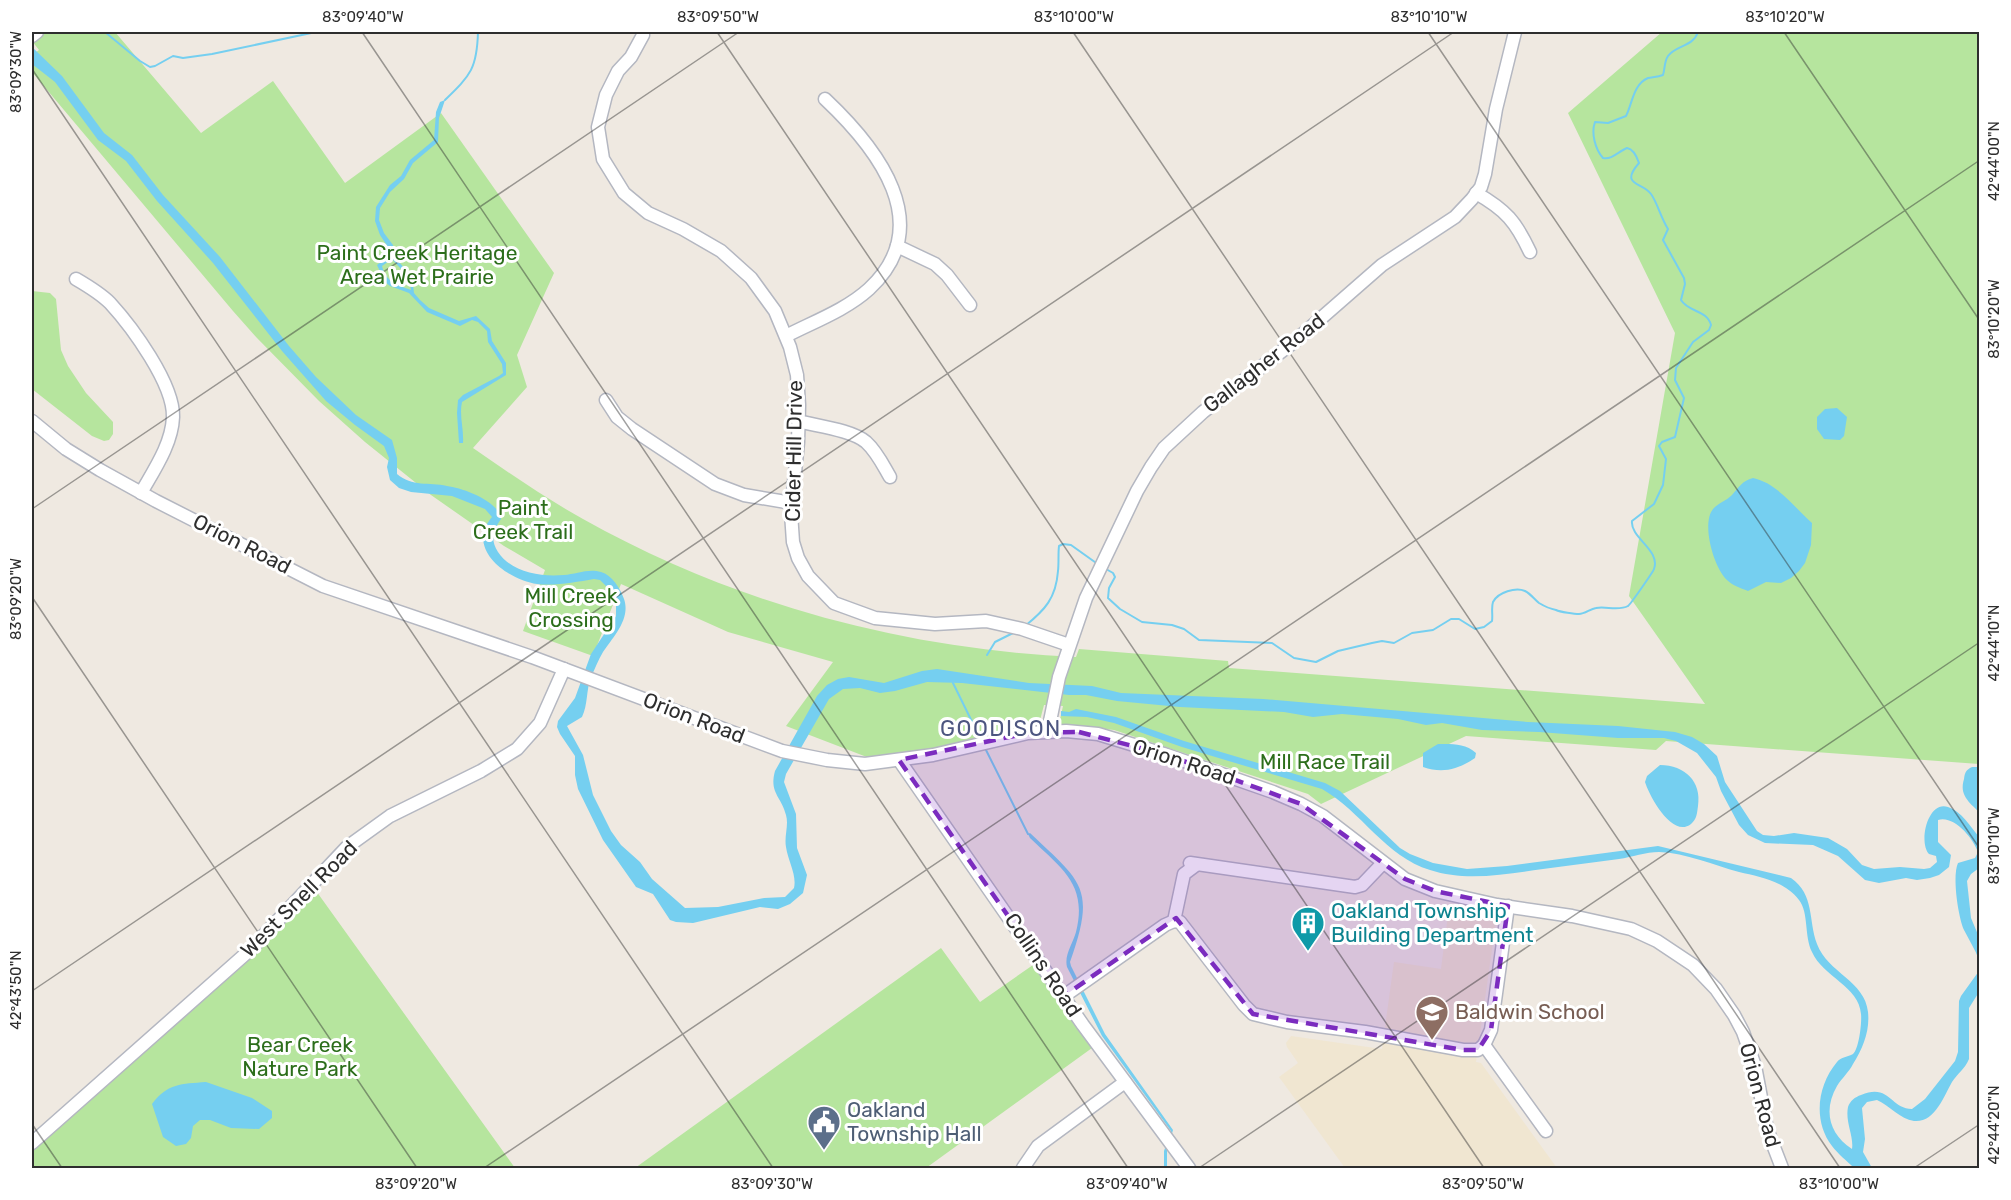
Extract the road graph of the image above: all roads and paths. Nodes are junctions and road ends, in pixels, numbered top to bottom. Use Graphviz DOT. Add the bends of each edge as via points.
graph roads {
  1 [pos="37,32"];
  2 [pos="1515,32"];
  3 [pos="643,35"];
  4 [pos="32,36"];
  5 [pos="825,99"];
  6 [pos="1476,193"];
  7 [pos="897,246"];
  8 [pos="1530,252"];
  9 [pos="76,279"];
  10 [pos="970,305"];
  11 [pos="786,336"];
  12 [pos="606,400"];
  13 [pos="798,421"];
  14 [pos="32,422"];
  15 [pos="890,477"];
  16 [pos="141,493"];
  17 [pos="792,503"];
  18 [pos="1069,645"];
  19 [pos="564,669"];
  20 [pos="1048,731"];
  21 [pos="899,760"];
  22 [pos="1383,863"];
  23 [pos="1508,906"];
  24 [pos="1174,921"];
  25 [pos="1064,996"];
  26 [pos="1484,1045"];
  27 [pos="1125,1082"];
  28 [pos="1546,1131"];
  29 [pos="32,1143"];
  30 [pos="1023,1168"];
  31 [pos="1189,1168"];
  32 [pos="1782,1168"];
  1 -- 4 [label="street"];
  2 -- 6 [label="street, Gallagher Road" via="1485,174"];
  3 -- 11 [label="street, Cider Hill Drive" via="606,95 598,127 603,159 624,193 648,213 721,250 751,278 775,311"];
  5 -- 7 [label="street" via="854,126 890,179 899,212"];
  6 -- 8 [label="street" via="1510,217"];
  6 -- 18 [label="street, Gallagher Road" via="1455,217 1382,266 1295,341 1203,411 1164,448 1137,491 1086,598"];
  7 -- 10 [label="street" via="935,264"];
  7 -- 11 [label="street" via="885,270 868,289"];
  9 -- 16 [label="street" via="109,302 128,326 156,367 171,401 170,434"];
  11 -- 13 [label="street, Cider Hill Drive" via="796,375"];
  12 -- 17 [label="street" via="617,417 632,429 715,484 744,495"];
  13 -- 15 [label="street" via="853,434 865,441"];
  13 -- 17 [label="street, Cider Hill Drive"];
  14 -- 16 [label="street, Orion Road" via="66,449"];
  16 -- 19 [label="street, Orion Road" via="323,586"];
  17 -- 18 [label="street, Cider Hill Drive" via="793,542 798,558 808,576 834,603 875,618 903,622 986,621"];
  18 -- 20 [label="street, Gallagher Road"];
  19 -- 21 [label="street, Orion Road" via="782,751 865,764"];
  19 -- 29 [label="street, West Snell Road" via="540,723 517,749 390,816 347,847 250,950"];
  20 -- 21 [label="street, Orion Road"];
  20 -- 22 [label="street, Orion Road" via="1098,735 1274,792 1323,816"];
  21 -- 25 [label="street, Collins Road"];
  22 -- 23 [label="street, Orion Road" via="1405,879 1435,891"];
  22 -- 24 [label="street" via="1355,888 1193,864 1184,874"];
  23 -- 26 [label="street" via="1491,1030"];
  23 -- 32 [label="street, Orion Road" via="1631,929 1693,965 1716,989 1743,1032 1755,1066 1767,1130"];
  24 -- 25 [label="street"];
  24 -- 26 [label="street" via="1180,922 1253,1014 1463,1050 1478,1050"];
  25 -- 27 [label="street, Collins Road"];
  26 -- 28 [label="street"];
  27 -- 30 [label="street" via="1038,1146"];
  27 -- 31 [label="street, Collins Road"];
}
